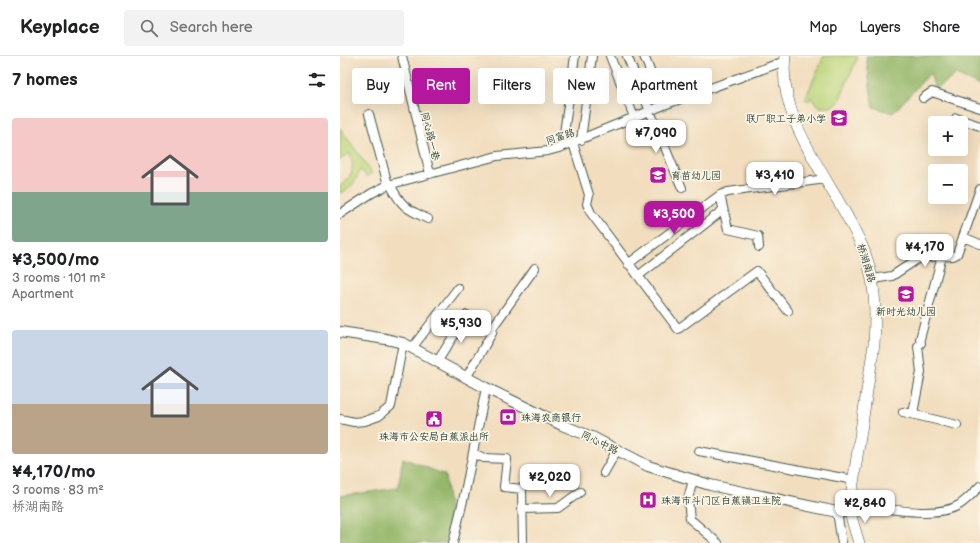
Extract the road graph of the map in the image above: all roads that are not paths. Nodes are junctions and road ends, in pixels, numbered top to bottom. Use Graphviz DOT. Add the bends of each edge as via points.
graph roads {
  1 [pos="402,56"];
  2 [pos="575,56"];
  3 [pos="592,56"];
  4 [pos="610,56"];
  5 [pos="627,56"];
  6 [pos="644,56"];
  7 [pos="785,58"];
  8 [pos="923,98"];
  9 [pos="664,105"];
  10 [pos="980,108"];
  11 [pos="649,111"];
  12 [pos="369,114"];
  13 [pos="634,117"];
  14 [pos="968,122"];
  15 [pos="980,126"];
  16 [pos="581,140"];
  17 [pos="572,143"];
  18 [pos="562,147"];
  19 [pos="430,174"];
  20 [pos="826,179"];
  21 [pos="389,185"];
  22 [pos="682,188"];
  23 [pos="980,189"];
  24 [pos="720,195"];
  25 [pos="723,210"];
  26 [pos="340,214"];
  27 [pos="428,219"];
  28 [pos="963,237"];
  29 [pos="980,244"];
  30 [pos="759,247"];
  31 [pos="942,256"];
  32 [pos="628,264"];
  33 [pos="535,268"];
  34 [pos="638,276"];
  35 [pos="873,278"];
  36 [pos="458,288"];
  37 [pos="788,310"];
  38 [pos="467,315"];
  39 [pos="340,332"];
  40 [pos="403,344"];
  41 [pos="412,348"];
  42 [pos="437,362"];
  43 [pos="466,378"];
  44 [pos="486,388"];
  45 [pos="903,412"];
  46 [pos="913,413"];
  47 [pos="340,419"];
  48 [pos="957,425"];
  49 [pos="617,450"];
  50 [pos="699,451"];
  51 [pos="474,453"];
  52 [pos="604,473"];
  53 [pos="692,480"];
  54 [pos="854,480"];
  55 [pos="980,486"];
  56 [pos="580,492"];
  57 [pos="522,509"];
  58 [pos="850,510"];
  59 [pos="837,512"];
  60 [pos="710,540"];
  61 [pos="453,543"];
  62 [pos="523,543"];
  63 [pos="718,543"];
  64 [pos="842,543"];
  65 [pos="859,543"];
  1 -- 19 [label="street, 同心路一巷"];
  2 -- 18 [label="street"];
  3 -- 16 [label="street"];
  4 -- 13 [label="street"];
  5 -- 11 [label="street"];
  6 -- 9 [label="street"];
  7 -- 9 [label="street, 同富路"];
  7 -- 20 [label="main road, 桥湖南路" via="787,94 792,111 803,138"];
  8 -- 10 [label="street" via="932,92"];
  9 -- 11 [label="street, 同富路"];
  11 -- 13 [label="street, 同富路"];
  11 -- 22 [label="street"];
  12 -- 21 [label="street"];
  13 -- 16 [label="street, 同富路"];
  14 -- 15 [label="street"];
  16 -- 17 [label="street, 同富路"];
  17 -- 18 [label="street, 同富路"];
  17 -- 32 [label="street" via="589,194 587,204 591,213"];
  18 -- 19 [label="street, 同富路" via="548,151 497,156"];
  19 -- 21 [label="street, 同富路"];
  20 -- 24 [label="street"];
  20 -- 35 [label="main road, 桥湖南路" via="858,237"];
  21 -- 26 [label="street, 同富路" via="365,196"];
  21 -- 27 [label="street" via="404,207"];
  23 -- 28 [label="street"];
  24 -- 25 [label="street"];
  24 -- 32 [label="street"];
  25 -- 30 [label="street" via="728,229 758,236"];
  25 -- 34 [label="street"];
  28 -- 29 [label="street"];
  28 -- 31 [label="street" via="957,254"];
  31 -- 35 [label="street" via="916,260 892,276"];
  31 -- 46 [label="street" via="920,338 921,343 918,346 921,372"];
  32 -- 34 [label="street"];
  33 -- 43 [label="street" via="493,328"];
  34 -- 37 [label="street" via="678,329 757,271"];
  35 -- 54 [label="main road, 桥湖南路" via="874,344"];
  36 -- 41 [label="street"];
  38 -- 42 [label="street"];
  39 -- 40 [label="street, 同心中路"];
  40 -- 41 [label="street, 同心中路"];
  40 -- 47 [label="street" via="391,406 379,416 365,421"];
  41 -- 42 [label="street, 同心中路"];
  42 -- 43 [label="street, 同心中路"];
  43 -- 44 [label="street, 同心中路"];
  44 -- 49 [label="street, 同心中路"];
  44 -- 51 [label="street"];
  45 -- 46 [label="street"];
  46 -- 48 [label="street"];
  49 -- 52 [label="street"];
  49 -- 53 [label="street, 同心中路" via="648,466"];
  50 -- 54 [label="street"];
  51 -- 57 [label="street" via="484,458 507,459 504,487 522,489"];
  51 -- 61 [label="street"];
  53 -- 59 [label="street, 同心中路"];
  53 -- 60 [label="street" via="688,499 690,519"];
  54 -- 58 [label="main road, 桥湖南路"];
  55 -- 58 [label="street" via="959,505 944,510 912,511 859,505 853,506"];
  56 -- 57 [label="street" via="558,508"];
  57 -- 62 [label="street"];
  58 -- 59 [label="street, 同心中路"];
  58 -- 65 [label="main road"];
  59 -- 64 [label="street"];
  60 -- 63 [label="street"];
}
